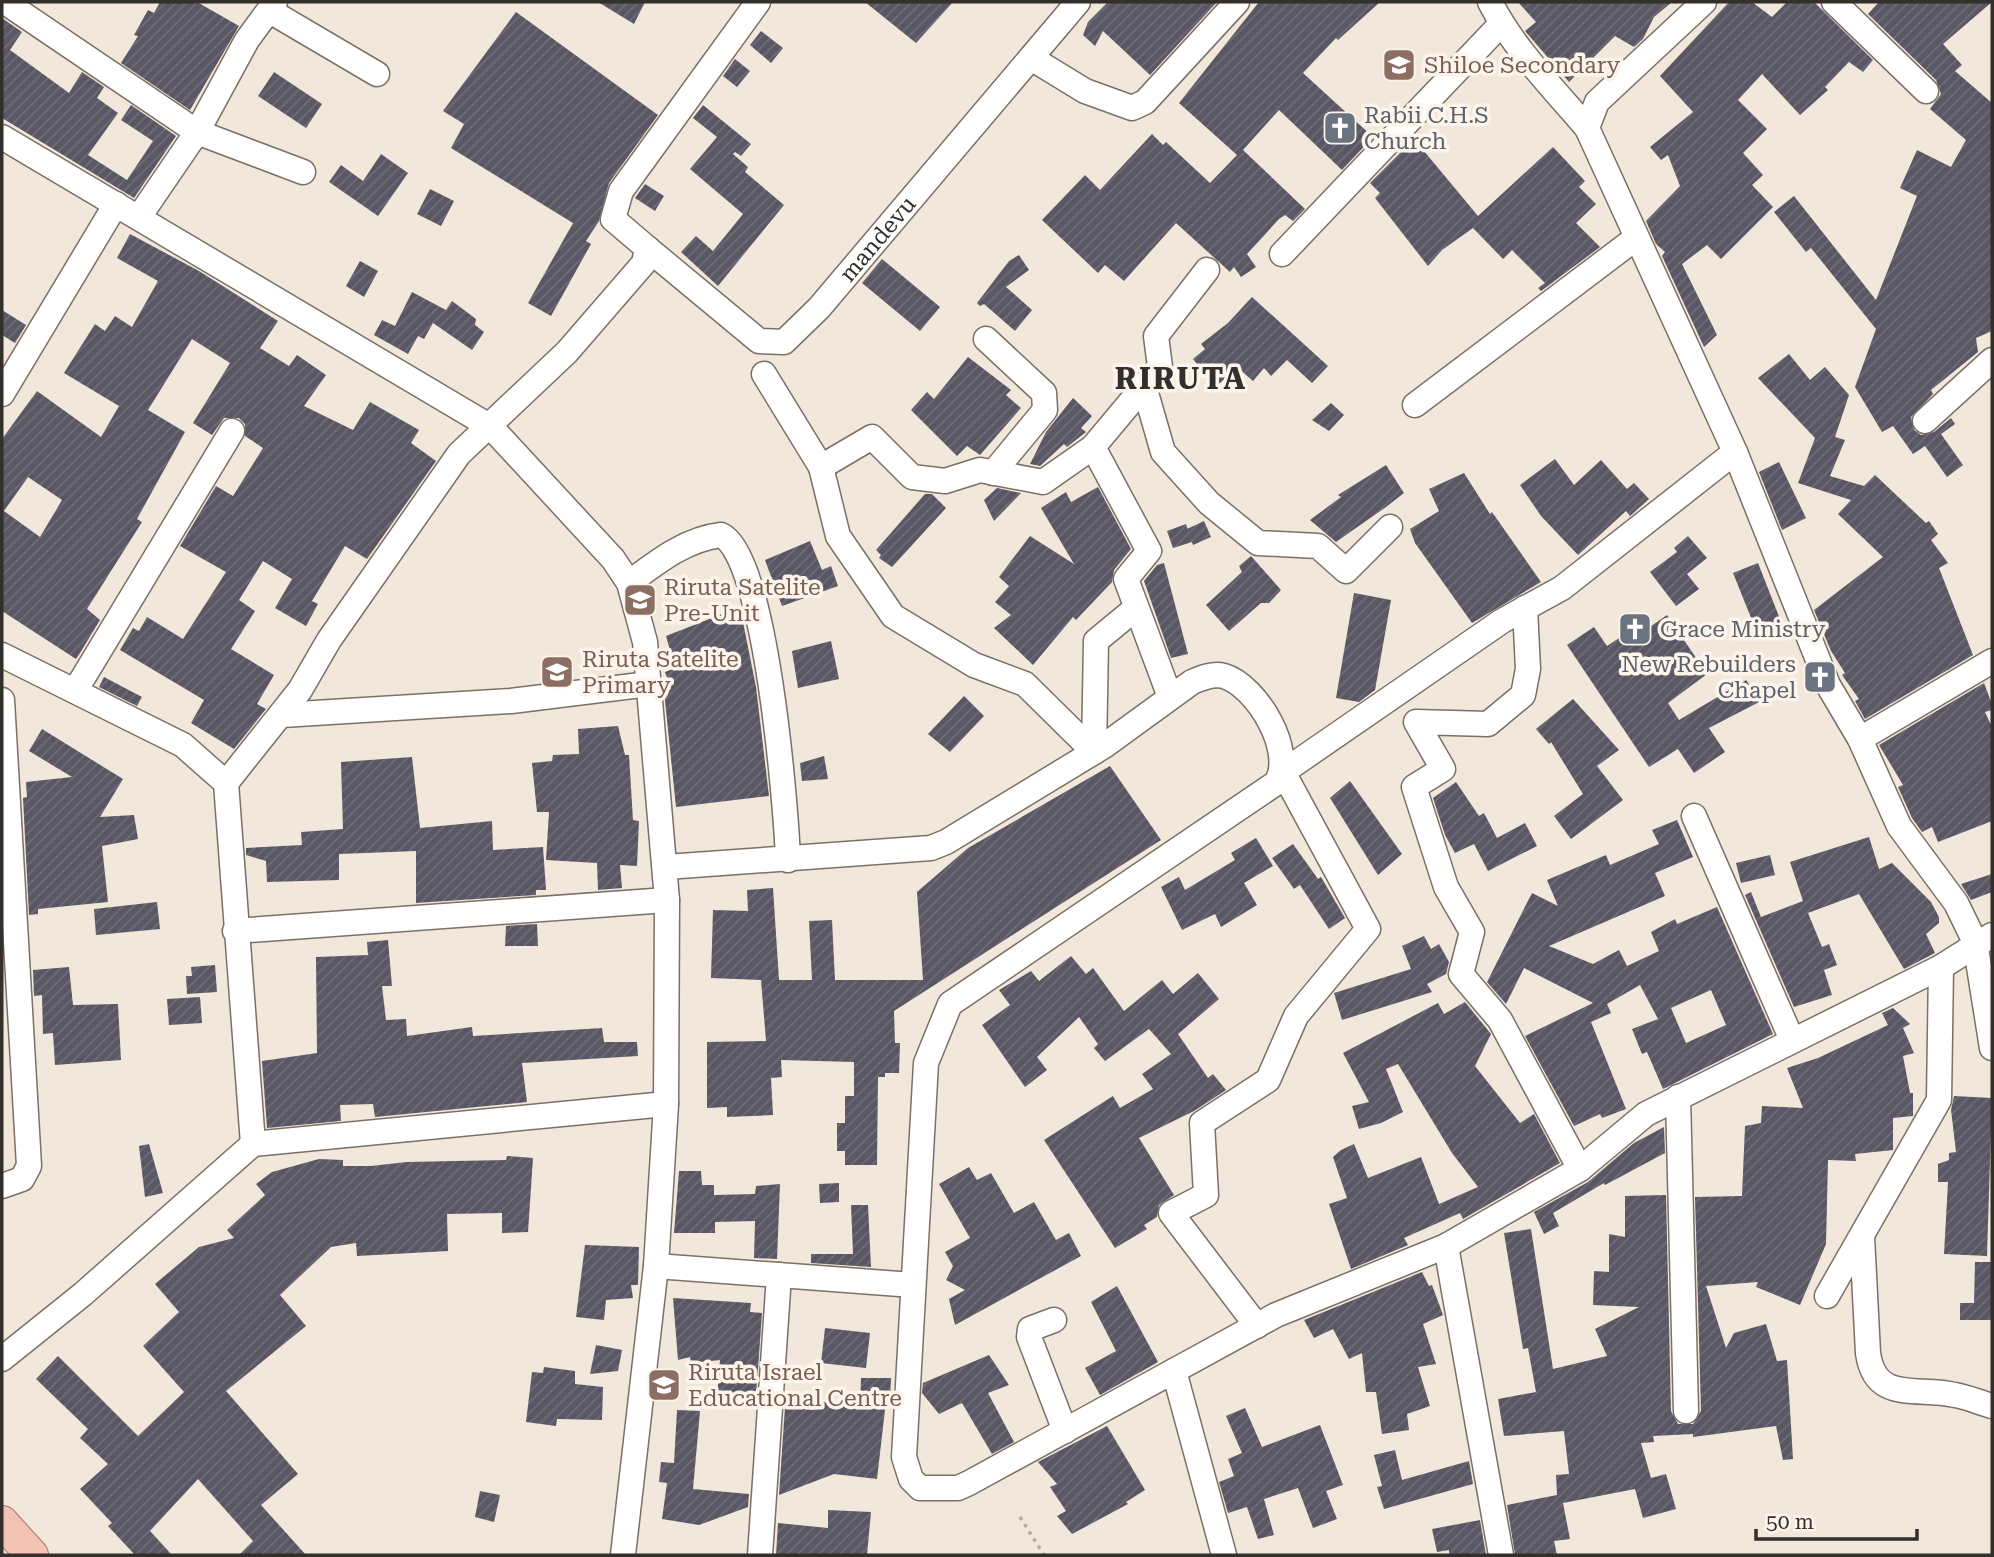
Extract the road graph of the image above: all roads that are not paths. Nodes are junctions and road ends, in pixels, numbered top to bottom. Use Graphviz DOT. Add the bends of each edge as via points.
graph roads {
  1 [pos="5,2"];
  2 [pos="758,2"];
  3 [pos="1078,2"];
  4 [pos="1237,2"];
  5 [pos="1490,2"];
  6 [pos="1704,2"];
  7 [pos="1834,2"];
  8 [pos="272,6"];
  9 [pos="1501,24"];
  10 [pos="1031,58"];
  11 [pos="377,75"];
  12 [pos="1926,91"];
  13 [pos="1587,128"];
  14 [pos="197,132"];
  15 [pos="2,136"];
  16 [pos="303,173"];
  17 [pos="116,204"];
  18 [pos="139,217"];
  19 [pos="1636,238"];
  20 [pos="647,248"];
  21 [pos="1282,254"];
  22 [pos="1208,270"];
  23 [pos="986,339"];
  24 [pos="1992,360"];
  25 [pos="764,374"];
  26 [pos="1144,386"];
  27 [pos="2,394"];
  28 [pos="1415,405"];
  29 [pos="1925,421"];
  30 [pos="491,427"];
  31 [pos="232,431"];
  32 [pos="1093,447"];
  33 [pos="1735,452"];
  34 [pos="821,467"];
  35 [pos="993,473"];
  36 [pos="1390,527"];
  37 [pos="629,583"];
  38 [pos="1136,608"];
  39 [pos="1525,608"];
  40 [pos="2,655"];
  41 [pos="1992,662"];
  42 [pos="649,684"];
  43 [pos="75,691"];
  44 [pos="1170,697"];
  45 [pos="2,700"];
  46 [pos="282,715"];
  47 [pos="1860,739"];
  48 [pos="1094,752"];
  49 [pos="1283,772"];
  50 [pos="226,783"];
  51 [pos="1694,816"];
  52 [pos="788,860"];
  53 [pos="666,867"];
  54 [pos="667,900"];
  55 [pos="235,931"];
  56 [pos="1984,939"];
  57 [pos="1941,967"];
  58 [pos="1793,1040"];
  59 [pos="1992,1048"];
  60 [pos="1678,1097"];
  61 [pos="666,1104"];
  62 [pos="253,1144"];
  63 [pos="1580,1169"];
  64 [pos="2,1186"];
  65 [pos="1862,1236"];
  66 [pos="1446,1247"];
  67 [pos="656,1266"];
  68 [pos="779,1275"];
  69 [pos="913,1285"];
  70 [pos="1826,1296"];
  71 [pos="1054,1320"];
  72 [pos="1257,1326"];
  73 [pos="2,1359"];
  74 [pos="1174,1371"];
  75 [pos="1992,1406"];
  76 [pos="1686,1411"];
  77 [pos="1065,1431"];
  78 [pos="2,1522"];
  79 [pos="32,1555"];
  80 [pos="623,1555"];
  81 [pos="760,1555"];
  82 [pos="1224,1555"];
  83 [pos="1501,1555"];
  1 -- 14 [label="street"];
  2 -- 20 [label="street" via="621,191 613,219"];
  3 -- 10 [label="street, mandevu"];
  4 -- 10 [label="street" via="1145,102 1132,108 1085,91"];
  5 -- 9 [label="street"];
  6 -- 13 [label="street" via="1597,102"];
  7 -- 12 [label="street"];
  8 -- 11 [label="street"];
  8 -- 14 [label="street" via="247,40"];
  9 -- 13 [label="street"];
  9 -- 21 [label="street"];
  10 -- 20 [label="street, mandevu" via="819,308 784,342 759,341"];
  13 -- 19 [label="street"];
  14 -- 16 [label="street"];
  14 -- 18 [label="street"];
  15 -- 17 [label="street"];
  17 -- 18 [label="street"];
  17 -- 27 [label="street"];
  18 -- 30 [label="street"];
  19 -- 28 [label="street"];
  19 -- 33 [label="street"];
  20 -- 30 [label="street" via="636,273 567,352"];
  22 -- 26 [label="street" via="1156,336 1160,367"];
  23 -- 35 [label="street" via="1044,393 1045,410"];
  24 -- 29 [label="street"];
  25 -- 34 [label="street"];
  26 -- 32 [label="street"];
  26 -- 36 [label="street" via="1163,452 1209,503 1258,543 1318,546 1346,571"];
  30 -- 37 [label="street" via="613,559"];
  30 -- 46 [label="street" via="459,454"];
  31 -- 43 [label="street"];
  32 -- 35 [label="street" via="1043,482"];
  32 -- 38 [label="street" via="1149,551 1126,579"];
  33 -- 39 [label="street" via="1562,588"];
  33 -- 47 [label="street" via="1828,685"];
  34 -- 35 [label="street" via="872,437 912,477 945,481 980,470"];
  34 -- 48 [label="street" via="838,536 893,616 974,665 1025,684"];
  37 -- 42 [label="street" via="645,642"];
  37 -- 52 [label="street" via="669,554 709,536 721,535 736,546 763,634 785,791"];
  38 -- 44 [label="street"];
  38 -- 48 [label="street" via="1096,641"];
  39 -- 49 [label="street"];
  39 -- 63 [label="street" via="1528,669 1523,695 1488,724 1416,722 1443,769 1414,787 1446,887 1472,932 1461,974 1500,1020"];
  40 -- 43 [label="street"];
  41 -- 47 [label="street"];
  42 -- 46 [label="street" via="511,701"];
  42 -- 53 [label="street"];
  43 -- 50 [label="street" via="183,745"];
  44 -- 48 [label="street"];
  44 -- 49 [label="street" via="1206,676 1223,676 1247,691 1274,727 1284,758"];
  45 -- 64 [label="street" via="29,1166 22,1179"];
  46 -- 50 [label="street"];
  47 -- 56 [label="street" via="1899,826"];
  48 -- 52 [label="street" via="931,848"];
  49 -- 69 [label="street" via="1276,783 950,1004 926,1063"];
  49 -- 72 [label="street" via="1367,929 1296,1016 1268,1080 1202,1123 1206,1195 1171,1213"];
  50 -- 55 [label="street"];
  51 -- 58 [label="street"];
  52 -- 53 [label="street"];
  53 -- 54 [label="street"];
  54 -- 55 [label="street"];
  54 -- 61 [label="street"];
  55 -- 62 [label="street"];
  56 -- 57 [label="street"];
  56 -- 59 [label="street"];
  57 -- 58 [label="street"];
  57 -- 65 [label="street" via="1939,1100"];
  58 -- 60 [label="street"];
  60 -- 63 [label="street" via="1646,1114"];
  60 -- 76 [label="street"];
  61 -- 62 [label="street"];
  61 -- 67 [label="street"];
  62 -- 73 [label="street"];
  63 -- 66 [label="street"];
  65 -- 70 [label="street"];
  65 -- 75 [label="street" via="1868,1353 1878,1381 1896,1389 1955,1394"];
  66 -- 72 [label="street"];
  66 -- 83 [label="street"];
  67 -- 68 [label="street"];
  67 -- 80 [label="street"];
  68 -- 69 [label="street"];
  68 -- 81 [label="street"];
  69 -- 77 [label="street" via="904,1457 911,1479 920,1488 958,1488"];
  71 -- 77 [label="street" via="1030,1329 1029,1337"];
  72 -- 74 [label="street"];
  74 -- 77 [label="street"];
  74 -- 82 [label="street"];
  78 -- 79 [label="main road"];
}
